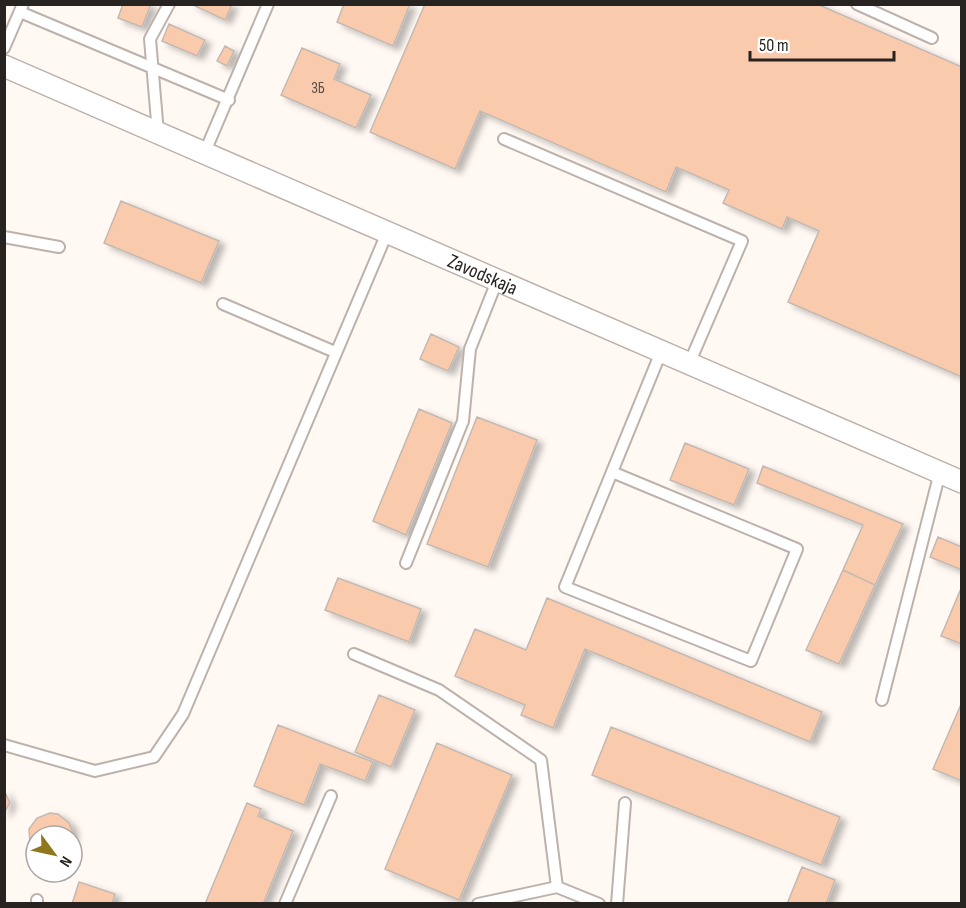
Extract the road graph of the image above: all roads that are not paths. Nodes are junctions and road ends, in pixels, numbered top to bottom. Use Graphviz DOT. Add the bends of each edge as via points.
graph roads {
  1 [pos="169,4"];
  2 [pos="268,4"];
  3 [pos="857,4"];
  4 [pos="22,8"];
  5 [pos="932,38"];
  6 [pos="4,48"];
  7 [pos="4,66"];
  8 [pos="154,69"];
  9 [pos="229,100"];
  10 [pos="158,134"];
  11 [pos="504,139"];
  12 [pos="204,154"];
  13 [pos="387,233"];
  14 [pos="4,237"];
  15 [pos="59,247"];
  16 [pos="497,281"];
  17 [pos="223,304"];
  18 [pos="661,351"];
  19 [pos="336,352"];
  20 [pos="689,364"];
  21 [pos="612,472"];
  22 [pos="940,472"];
  23 [pos="962,482"];
  24 [pos="406,563"];
  25 [pos="354,654"];
  26 [pos="882,700"];
  27 [pos="4,745"];
  28 [pos="332,796"];
  29 [pos="625,803"];
  30 [pos="557,887"];
  31 [pos="285,903"];
  32 [pos="478,903"];
  33 [pos="599,903"];
  34 [pos="617,903"];
  1 -- 8 [label="lane" via="150,39"];
  2 -- 9 [label="lane"];
  3 -- 5 [label="lane"];
  4 -- 6 [label="lane"];
  4 -- 8 [label="lane"];
  7 -- 10 [label="street, Zavodskaja"];
  8 -- 9 [label="lane"];
  8 -- 10 [label="lane"];
  9 -- 12 [label="lane"];
  10 -- 12 [label="street, Zavodskaja"];
  11 -- 20 [label="lane" via="742,241"];
  12 -- 13 [label="street, Zavodskaja"];
  13 -- 16 [label="street, Zavodskaja"];
  13 -- 19 [label="lane"];
  14 -- 15 [label="lane"];
  16 -- 18 [label="street, Zavodskaja"];
  16 -- 24 [label="lane" via="470,349 463,421"];
  17 -- 19 [label="lane"];
  18 -- 20 [label="street, Zavodskaja"];
  18 -- 21 [label="lane"];
  19 -- 27 [label="lane" via="183,714 154,757 95,771"];
  20 -- 22 [label="street, Zavodskaja"];
  21 -- 21 [label="lane" via="565,587 751,661 797,549"];
  22 -- 23 [label="street, Zavodskaja"];
  22 -- 26 [label="lane"];
  25 -- 30 [label="lane" via="439,690 541,760"];
  28 -- 31 [label="lane"];
  29 -- 34 [label="lane"];
  30 -- 32 [label="lane"];
  30 -- 33 [label="lane"];
}
